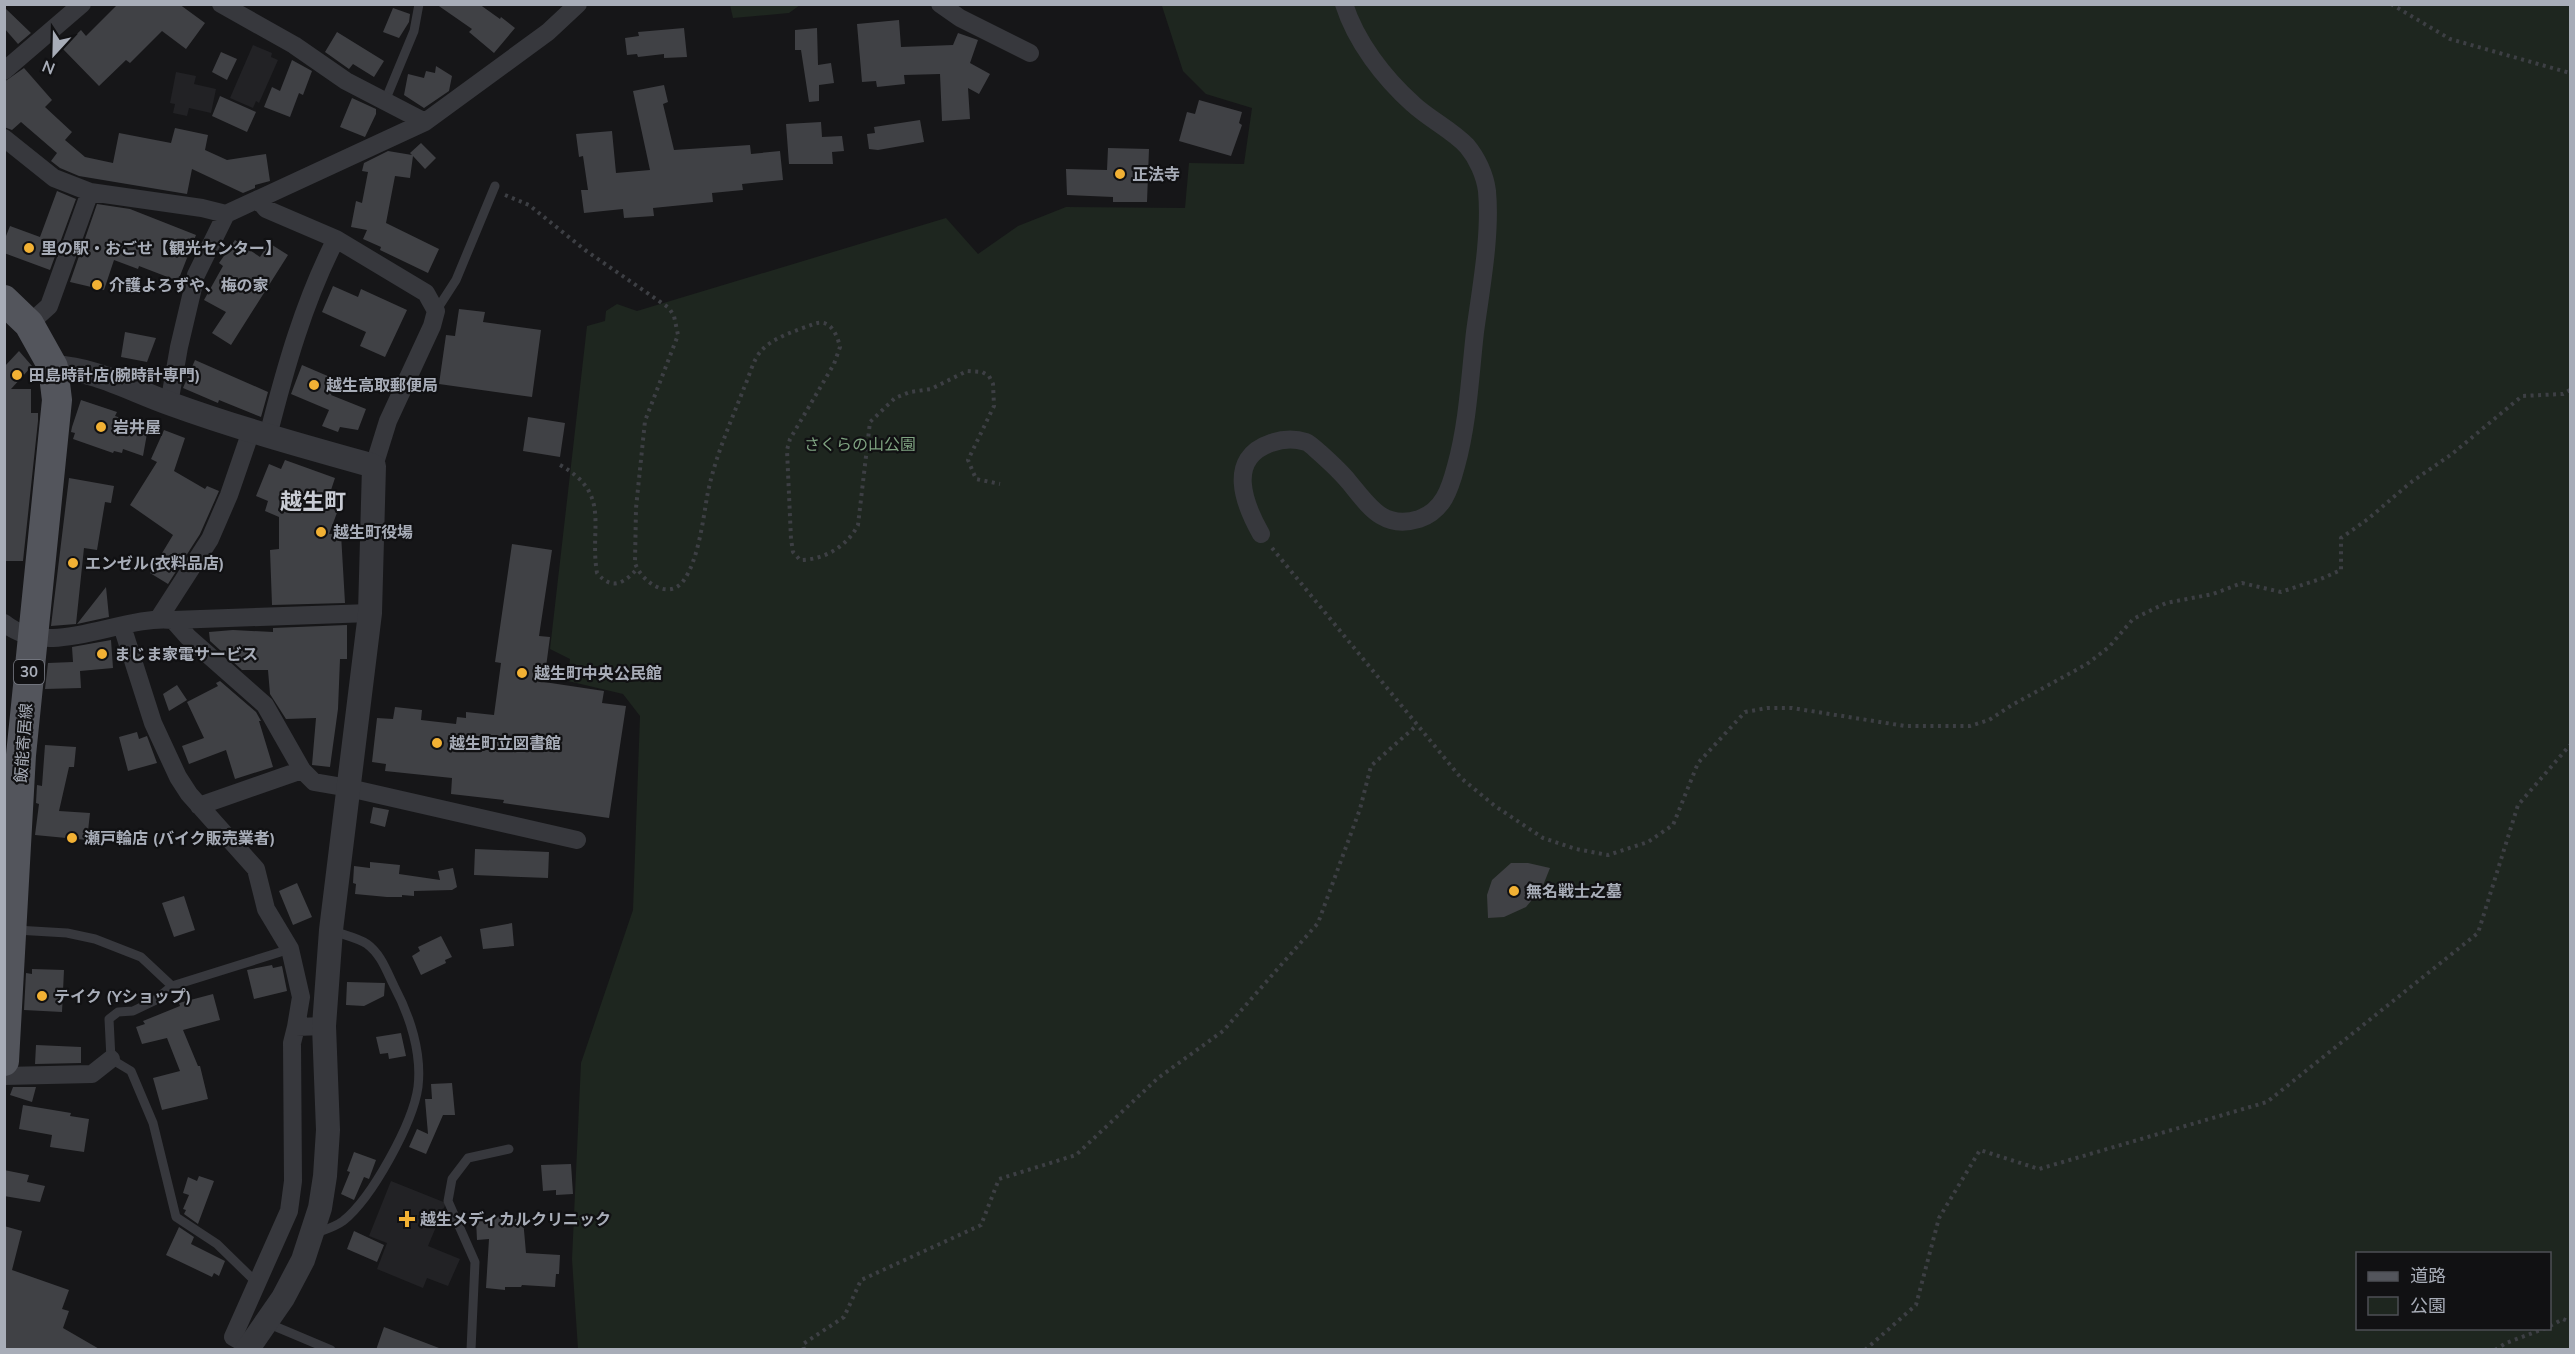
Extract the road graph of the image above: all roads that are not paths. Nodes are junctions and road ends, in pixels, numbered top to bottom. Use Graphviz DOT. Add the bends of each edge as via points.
graph roads {
  1 [pos="82,4"];
  2 [pos="221,4"];
  3 [pos="420,4"];
  4 [pos="578,4"];
  5 [pos="940,4"];
  6 [pos="1344,4"];
  7 [pos="1030,53"];
  8 [pos="4,71"];
  9 [pos="385,101"];
  10 [pos="425,122"];
  11 [pos="4,138"];
  12 [pos="494,188"];
  13 [pos="90,192"];
  14 [pos="258,199"];
  15 [pos="226,214"];
  16 [pos="336,240"];
  17 [pos="4,300"];
  18 [pos="436,311"];
  19 [pos="28,324"];
  20 [pos="53,367"];
  21 [pos="169,404"];
  22 [pos="260,434"];
  23 [pos="374,466"];
  24 [pos="1261,534"];
  25 [pos="370,613"];
  26 [pos="166,619"];
  27 [pos="4,623"];
  28 [pos="122,626"];
  29 [pos="33,637"];
  30 [pos="302,770"];
  31 [pos="349,788"];
  32 [pos="199,806"];
  33 [pos="577,840"];
  34 [pos="13,930"];
  35 [pos="331,930"];
  36 [pos="290,949"];
  37 [pos="172,986"];
  38 [pos="324,1026"];
  39 [pos="296,1027"];
  40 [pos="5,1051"];
  41 [pos="111,1059"];
  42 [pos="4,1061"];
  43 [pos="4,1076"];
  44 [pos="509,1149"];
  45 [pos="313,1234"];
  46 [pos="257,1283"];
  47 [pos="267,1323"];
  48 [pos="248,1348"];
  49 [pos="331,1350"];
  50 [pos="471,1350"];
  1 -- 8 [label="street"];
  2 -- 9 [label="street"];
  3 -- 9 [label="lane" via="414,31"];
  4 -- 10 [label="street" via="548,32"];
  5 -- 7 [label="street"];
  6 -- 24 [label="street" via="1365,51 1413,104 1466,145 1480,166 1487,190 1483,267 1461,449 1444,501 1433,513 1405,522 1387,519 1369,509 1348,480 1307,442 1283,438 1266,444 1253,451 1245,463 1242,480 1247,511"];
  9 -- 10 [label="street"];
  10 -- 14 [label="street"];
  11 -- 13 [label="street" via="54,178"];
  12 -- 18 [label="lane" via="456,280"];
  13 -- 15 [label="street"];
  13 -- 19 [label="street" via="49,306"];
  14 -- 15 [label="street"];
  14 -- 16 [label="street" via="266,210"];
  15 -- 21 [label="street" via="193,286"];
  16 -- 18 [label="street" via="426,293"];
  16 -- 22 [label="street" via="320,270"];
  17 -- 19 [label="main road, 飯能寄居線 / 30"];
  18 -- 23 [label="street" via="388,422"];
  19 -- 20 [label="main road, 飯能寄居線 / 30"];
  20 -- 21 [label="street" via="92,372"];
  20 -- 29 [label="main road, 飯能寄居線 / 30" via="57,400"];
  21 -- 22 [label="street"];
  22 -- 23 [label="street"];
  22 -- 26 [label="street"];
  23 -- 25 [label="street"];
  25 -- 26 [label="street"];
  25 -- 31 [label="street"];
  26 -- 28 [label="street"];
  26 -- 30 [label="street" via="265,705"];
  27 -- 29 [label="street"];
  28 -- 29 [label="street" via="85,634"];
  28 -- 32 [label="street" via="153,723 178,777"];
  29 -- 34 [label="main road, 飯能寄居線 / 30" via="21,755"];
  30 -- 31 [label="street" via="314,782"];
  30 -- 32 [label="street"];
  31 -- 33 [label="street"];
  31 -- 35 [label="street"];
  32 -- 36 [label="street" via="256,868 266,909"];
  34 -- 37 [label="lane" via="95,939 141,957"];
  34 -- 40 [label="main road, 飯能寄居線 / 30"];
  35 -- 38 [label="street"];
  35 -- 45 [label="lane" via="366,943 377,952 402,1001 415,1041 418,1088 390,1158 365,1196 343,1221"];
  36 -- 37 [label="lane"];
  36 -- 39 [label="street" via="301,997"];
  37 -- 41 [label="lane" via="154,1001 133,1011 118,1012 109,1019"];
  38 -- 39 [label="street"];
  38 -- 45 [label="street" via="328,1130 325,1176"];
  39 -- 46 [label="street" via="292,1043 293,1181 289,1211"];
  40 -- 42 [label="main road, 飯能寄居線 / 30"];
  41 -- 43 [label="street" via="92,1074"];
  41 -- 46 [label="lane" via="131,1071 153,1123 176,1217 217,1244"];
  44 -- 50 [label="lane" via="468,1158 452,1179 448,1201 476,1262"];
  45 -- 47 [label="street" via="298,1270"];
  46 -- 48 [label="street" via="233,1337"];
  47 -- 48 [label="street"];
  47 -- 49 [label="lane"];
}
